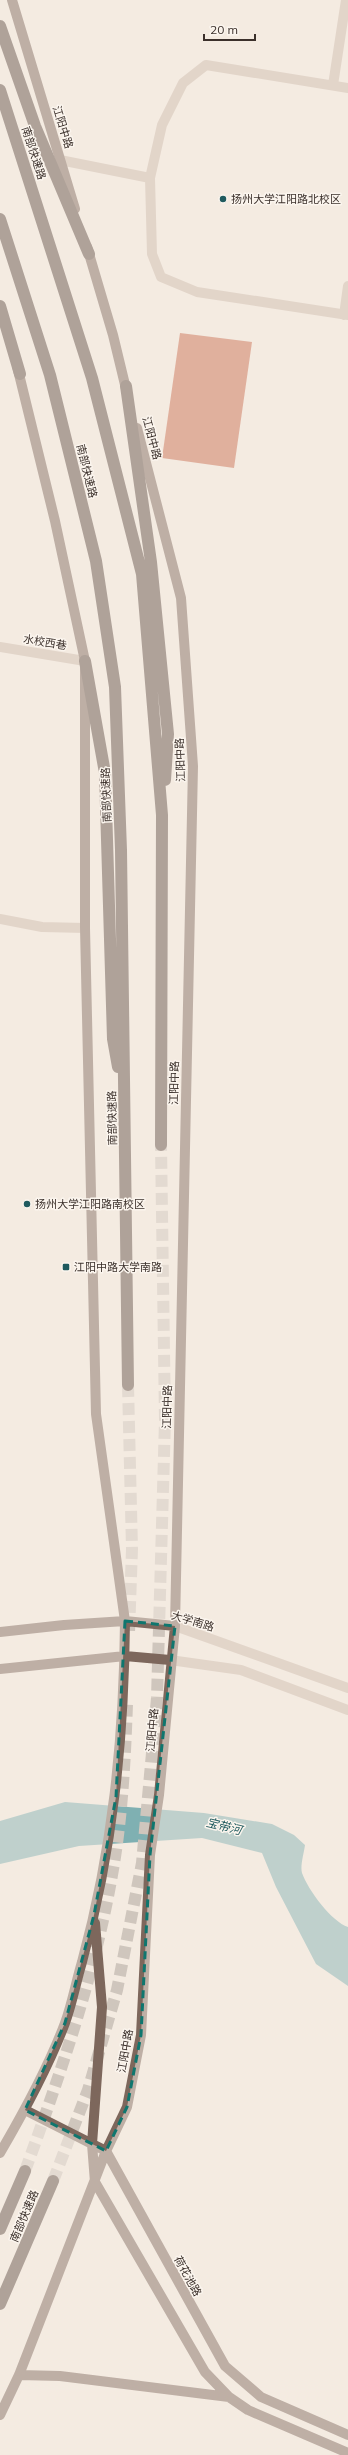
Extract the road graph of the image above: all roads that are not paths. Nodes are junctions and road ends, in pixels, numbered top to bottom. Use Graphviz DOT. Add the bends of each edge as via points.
graph roads {
  1 [pos="12,0"];
  2 [pos="346,0"];
  3 [pos="0,26"];
  4 [pos="333,85"];
  5 [pos="348,88"];
  6 [pos="0,90"];
  7 [pos="60,160"];
  8 [pos="150,178"];
  9 [pos="0,219"];
  10 [pos="89,254"];
  11 [pos="348,286"];
  12 [pos="0,306"];
  13 [pos="0,311"];
  14 [pos="346,315"];
  15 [pos="20,374"];
  16 [pos="126,386"];
  17 [pos="0,647"];
  18 [pos="85,661"];
  19 [pos="162,815"];
  20 [pos="0,919"];
  21 [pos="85,928"];
  22 [pos="125,1110"];
  23 [pos="161,1145"];
  24 [pos="128,1384"];
  25 [pos="125,1621"];
  26 [pos="175,1626"];
  27 [pos="0,1632"];
  28 [pos="125,1656"];
  29 [pos="170,1660"];
  30 [pos="0,1669"];
  31 [pos="348,1688"];
  32 [pos="348,1710"];
  33 [pos="94,1915"];
  34 [pos="25,2110"];
  35 [pos="92,2144"];
  36 [pos="106,2151"];
  37 [pos="0,2153"];
  38 [pos="25,2171"];
  39 [pos="53,2181"];
  40 [pos="95,2182"];
  41 [pos="0,2229"];
  42 [pos="0,2304"];
  43 [pos="19,2375"];
  44 [pos="229,2397"];
  45 [pos="0,2415"];
  46 [pos="348,2435"];
  47 [pos="348,2453"];
  1 -- 7 [label="main road, 江阳中路"];
  2 -- 4 [label="street"];
  3 -- 10 [label="highway" via="35,126"];
  4 -- 5 [label="street"];
  4 -- 8 [label="street" via="206,65 183,83 162,125"];
  6 -- 19 [label="highway, 南部快速路" via="92,378 142,574"];
  7 -- 8 [label="street"];
  7 -- 10 [label="main road, 江阳中路"];
  8 -- 14 [label="street" via="152,254 161,277 197,292"];
  9 -- 22 [label="highway, 南部快速路" via="50,375 96,561 115,687"];
  10 -- 16 [label="main road, 江阳中路"];
  11 -- 14 [label="street"];
  12 -- 15 [label="highway"];
  13 -- 15 [label="main road, 江阳中路"];
  15 -- 18 [label="main road, 江阳中路"];
  16 -- 19 [label="highway" via="151,562 168,734"];
  16 -- 26 [label="main road, 江阳中路" via="181,598 193,766"];
  17 -- 18 [label="street, 水校西巷"];
  18 -- 21 [label="main road, 江阳中路"];
  18 -- 22 [label="highway" via="105,773 113,1039"];
  19 -- 23 [label="highway, 南部快速路"];
  20 -- 21 [label="street" via="42,926"];
  21 -- 25 [label="main road, 江阳中路" via="96,1414"];
  22 -- 24 [label="highway, 南部快速路"];
  25 -- 26 [label="main road, 大学南路"];
  25 -- 27 [label="main road, 大学南路"];
  25 -- 28 [label="main road, 江阳中路"];
  26 -- 29 [label="main road, 江阳中路"];
  26 -- 31 [label="street, 大学南路"];
  28 -- 29 [label="main road"];
  28 -- 30 [label="main road"];
  28 -- 33 [label="main road, 江阳中路" via="116,1798"];
  29 -- 32 [label="street" via="241,1670"];
  29 -- 36 [label="main road, 江阳中路" via="159,1795 150,1855 141,2035 127,2107"];
  33 -- 34 [label="main road, 江阳中路" via="65,2023"];
  33 -- 35 [label="main road, 江阳中路" via="102,2007"];
  34 -- 35 [label="main road"];
  34 -- 37 [label="main road, 江阳中路"];
  35 -- 36 [label="main road"];
  35 -- 40 [label="main road, 江阳中路"];
  36 -- 40 [label="main road, 江阳中路"];
  36 -- 46 [label="main road, 荷花池路" via="225,2366 260,2397"];
  38 -- 41 [label="highway, 南部快速路"];
  39 -- 42 [label="highway, 南部快速路"];
  40 -- 43 [label="main road, 江阳中路"];
  40 -- 44 [label="main road" via="205,2372"];
  43 -- 44 [label="main road" via="60,2376"];
  43 -- 45 [label="main road, 江阳中路"];
  44 -- 47 [label="main road" via="248,2410"];
}
